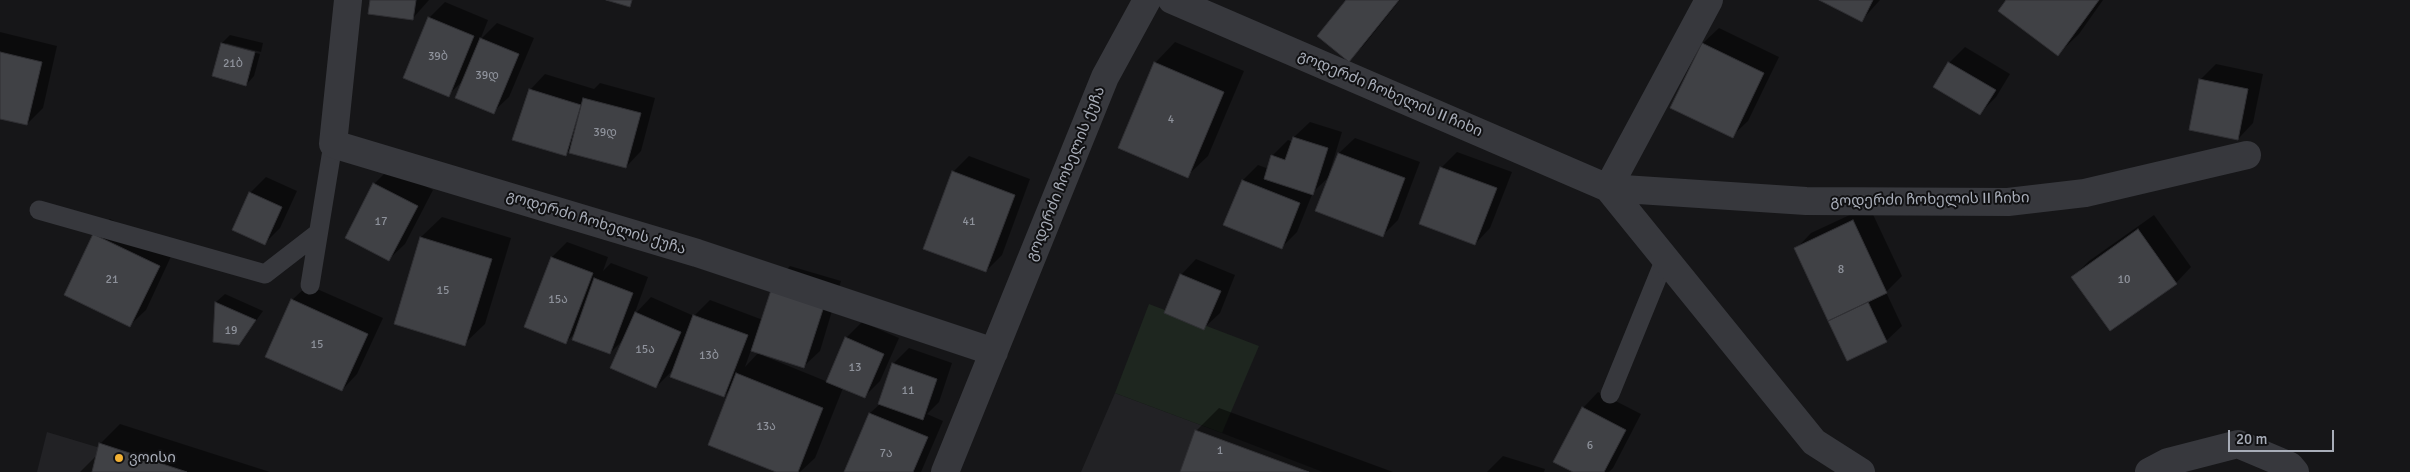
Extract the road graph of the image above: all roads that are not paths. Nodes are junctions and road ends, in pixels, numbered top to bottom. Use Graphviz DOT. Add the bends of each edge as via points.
graph roads {
  1 [pos="348,0"];
  2 [pos="1147,0"];
  3 [pos="1172,0"];
  4 [pos="1709,0"];
  5 [pos="333,144"];
  6 [pos="2248,155"];
  7 [pos="1608,188"];
  8 [pos="39,210"];
  9 [pos="318,233"];
  10 [pos="1665,259"];
  11 [pos="310,286"];
  12 [pos="994,352"];
  13 [pos="1610,394"];
  14 [pos="945,472"];
  15 [pos="1861,472"];
  16 [pos="2149,472"];
  17 [pos="2296,472"];
  1 -- 5 [label="street"];
  2 -- 12 [label="street, გოდერძი ჩოხელის ქუჩა" via="1105,77"];
  3 -- 7 [label="street, გოდერძი ჩოხელის II ჩიხი"];
  4 -- 7 [label="street"];
  5 -- 9 [label="lane"];
  5 -- 12 [label="street, გოდერძი ჩოხელის ქუჩა" via="697,253"];
  6 -- 7 [label="street, გოდერძი ჩოხელის II ჩიხი" via="2085,193 2008,202 1806,201"];
  7 -- 10 [label="street, გოდერძი ჩოხელის II ჩიხი"];
  8 -- 9 [label="lane" via="265,274"];
  9 -- 11 [label="lane"];
  10 -- 13 [label="lane"];
  10 -- 15 [label="street, გოდერძი ჩოხელის II ჩიხი" via="1814,442"];
  12 -- 14 [label="street, გოდერძი ჩოხელის ქუჩა"];
  16 -- 17 [label="street" via="2168,462 2238,444 2290,466"];
}
